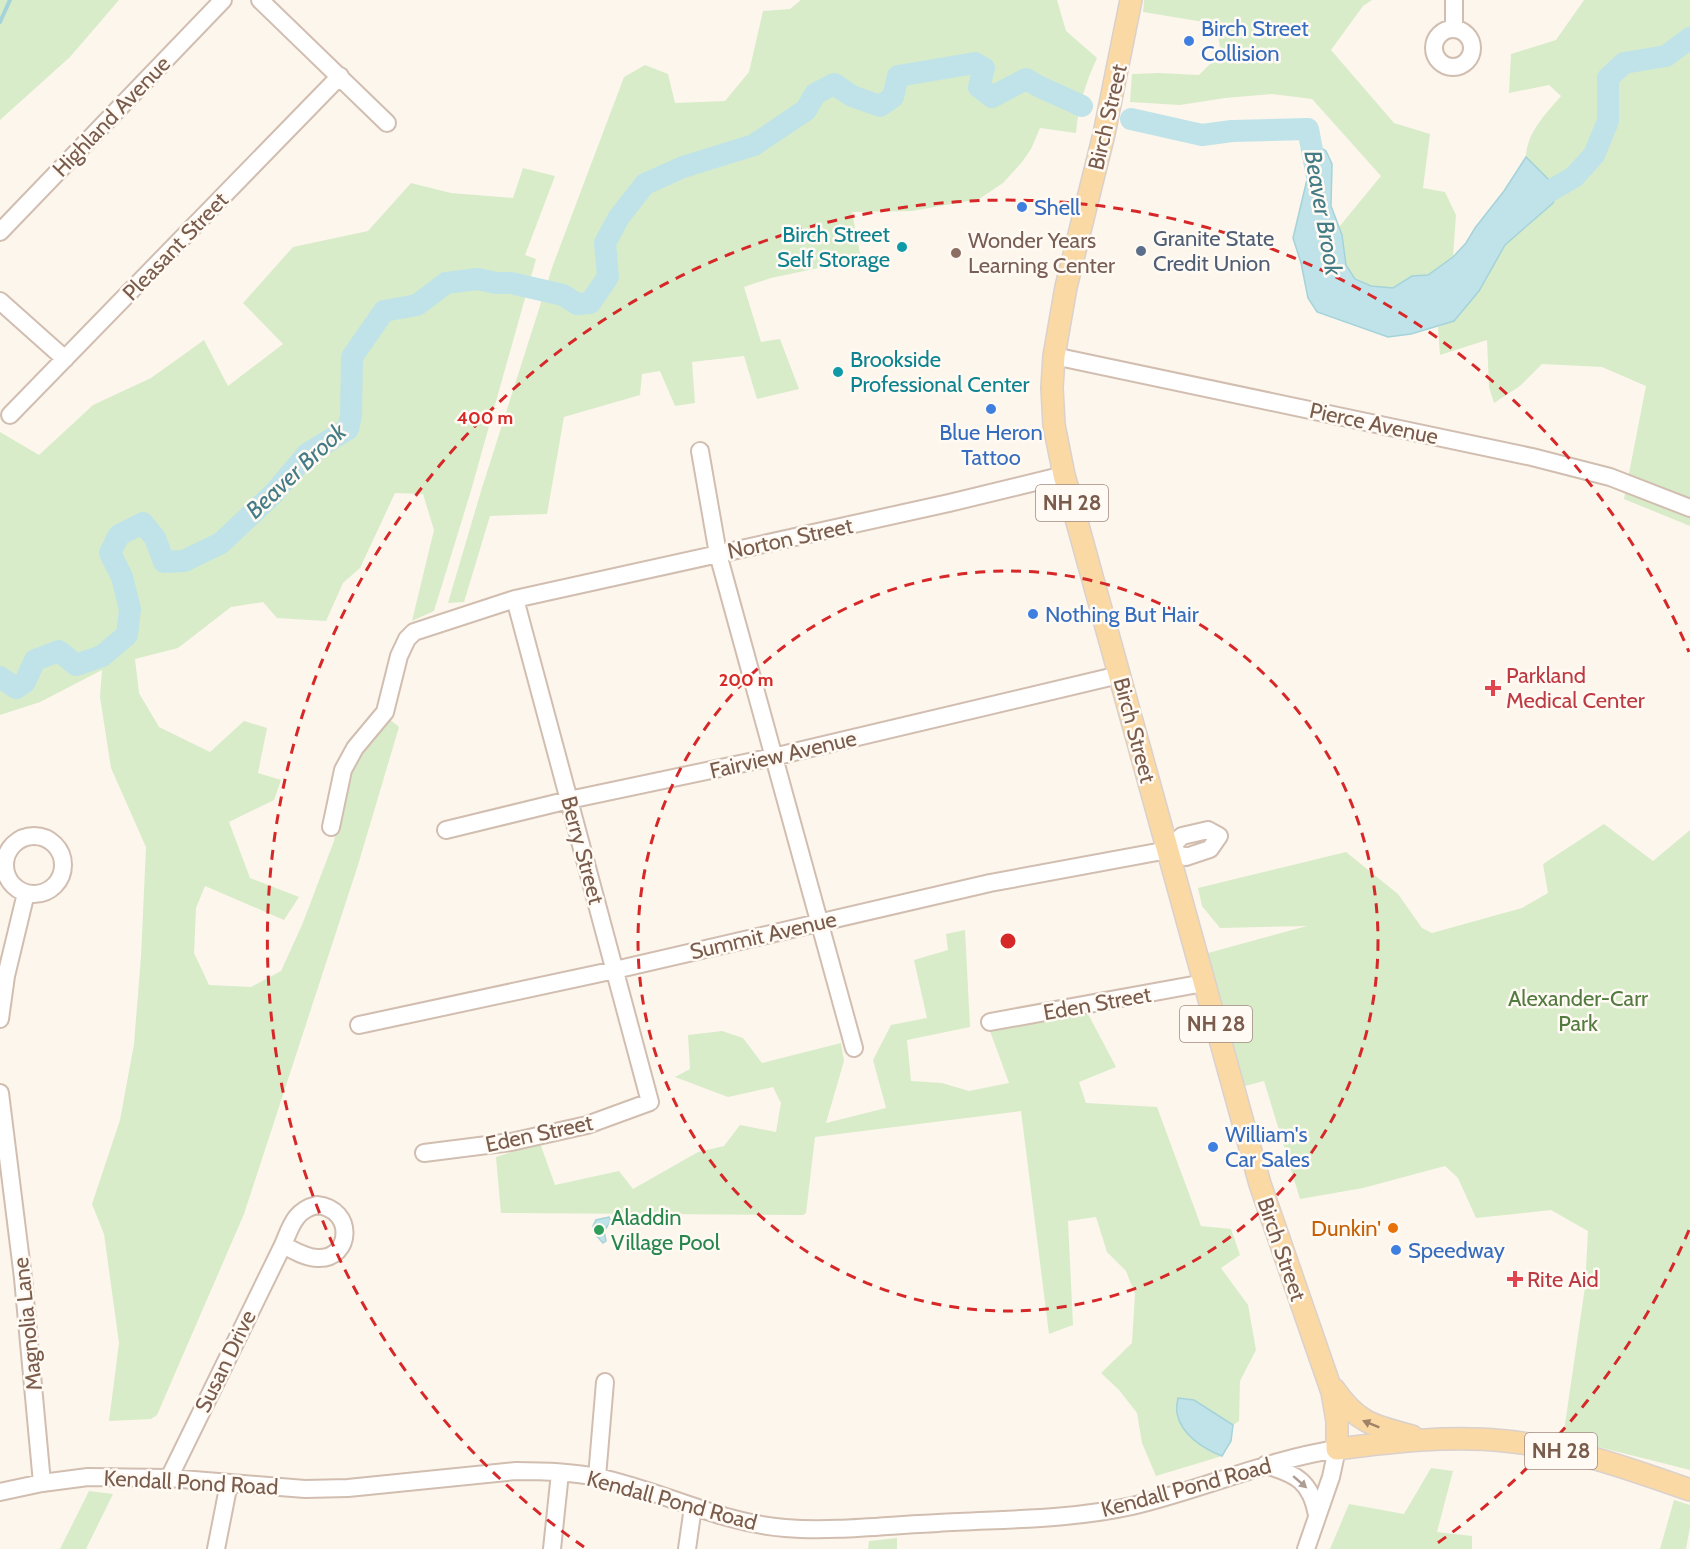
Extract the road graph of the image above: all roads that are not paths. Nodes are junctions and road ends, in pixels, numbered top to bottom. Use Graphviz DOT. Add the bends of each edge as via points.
graph roads {
  1 [pos="223,0"];
  2 [pos="260,0"];
  3 [pos="1131,0"];
  4 [pos="1454,0"];
  5 [pos="1454,29"];
  6 [pos="340,76"];
  7 [pos="387,123"];
  8 [pos="0,232"];
  9 [pos="0,301"];
  10 [pos="1054,356"];
  11 [pos="65,359"];
  12 [pos="10,415"];
  13 [pos="700,451"];
  14 [pos="1064,476"];
  15 [pos="1690,508"];
  16 [pos="718,554"];
  17 [pos="515,599"];
  18 [pos="1119,675"];
  19 [pos="773,757"];
  20 [pos="569,800"];
  21 [pos="331,826"];
  22 [pos="446,830"];
  23 [pos="1168,850"];
  24 [pos="26,893"];
  25 [pos="819,922"];
  26 [pos="615,970"];
  27 [pos="1204,983"];
  28 [pos="0,1019"];
  29 [pos="990,1022"];
  30 [pos="358,1025"];
  31 [pos="854,1048"];
  32 [pos="0,1094"];
  33 [pos="650,1102"];
  34 [pos="424,1153"];
  35 [pos="282,1245"];
  36 [pos="1328,1380"];
  37 [pos="605,1382"];
  38 [pos="1427,1440"];
  39 [pos="1337,1449"];
  40 [pos="1265,1466"];
  41 [pos="560,1473"];
  42 [pos="597,1477"];
  43 [pos="169,1478"];
  44 [pos="42,1483"];
  45 [pos="229,1483"];
  46 [pos="1690,1490"];
  47 [pos="0,1492"];
  48 [pos="693,1507"];
  49 [pos="1317,1515"];
  50 [pos="216,1549"];
  51 [pos="552,1549"];
  52 [pos="687,1549"];
  53 [pos="1306,1549"];
  1 -- 8 [label="street, Highland Avenue"];
  2 -- 6 [label="street"];
  3 -- 10 [label="main road, Birch Street / NH 28"];
  4 -- 5 [label="street"];
  6 -- 7 [label="street"];
  6 -- 11 [label="street, Pleasant Street"];
  9 -- 11 [label="street"];
  10 -- 14 [label="main road, Birch Street / NH 28" via="1054,425"];
  10 -- 15 [label="street, Pierce Avenue" via="1532,457 1610,477"];
  11 -- 12 [label="street, Pleasant Street"];
  13 -- 16 [label="street"];
  14 -- 16 [label="street, Norton Street"];
  14 -- 18 [label="main road, Birch Street / NH 28"];
  16 -- 17 [label="street, Norton Street"];
  16 -- 19 [label="street"];
  17 -- 20 [label="street, Berry Street"];
  17 -- 21 [label="street, Norton Street" via="435,624 407,639 385,712 355,748 343,770"];
  18 -- 19 [label="street, Fairview Avenue"];
  18 -- 23 [label="main road, Birch Street / NH 28"];
  19 -- 20 [label="street, Fairview Avenue"];
  19 -- 25 [label="street"];
  20 -- 22 [label="street, Fairview Avenue"];
  20 -- 26 [label="street, Berry Street"];
  23 -- 25 [label="street, Summit Avenue" via="1043,872"];
  23 -- 27 [label="main road, Birch Street / NH 28"];
  24 -- 28 [label="street"];
  25 -- 26 [label="street, Summit Avenue"];
  25 -- 31 [label="street"];
  26 -- 30 [label="street, Summit Avenue"];
  26 -- 33 [label="street, Berry Street"];
  27 -- 29 [label="street, Eden Street"];
  27 -- 36 [label="main road, Birch Street / NH 28" via="1260,1184"];
  32 -- 44 [label="street, Magnolia Lane" via="23,1278"];
  33 -- 34 [label="street, Eden Street" via="587,1125 511,1142"];
  35 -- 43 [label="street, Susan Drive"];
  38 -- 36 [label="main road, NH 28, one-way" via="1361,1420 1343,1403"];
  36 -- 39 [label="main road, Birch Street / NH 28" via="1335,1406"];
  37 -- 42 [label="street"];
  38 -- 39 [label="main road, NH 28"];
  38 -- 46 [label="main road, NH 28" via="1504,1440 1540,1445"];
  39 -- 40 [label="street, Kendall Pond Road"];
  39 -- 49 [label="street"];
  40 -- 48 [label="street, Kendall Pond Road" via="1133,1506 1062,1516 786,1528"];
  40 -- 49 [label="street, one-way" via="1305,1484 1315,1501"];
  41 -- 42 [label="street, Kendall Pond Road"];
  41 -- 45 [label="street, Kendall Pond Road" via="516,1471 348,1488"];
  41 -- 51 [label="street"];
  42 -- 48 [label="street, Kendall Pond Road"];
  43 -- 44 [label="street, Kendall Pond Road" via="88,1477"];
  43 -- 45 [label="street, Kendall Pond Road"];
  44 -- 47 [label="street, Kendall Pond Road"];
  45 -- 50 [label="street"];
  48 -- 52 [label="street"];
  49 -- 53 [label="street"];
}
